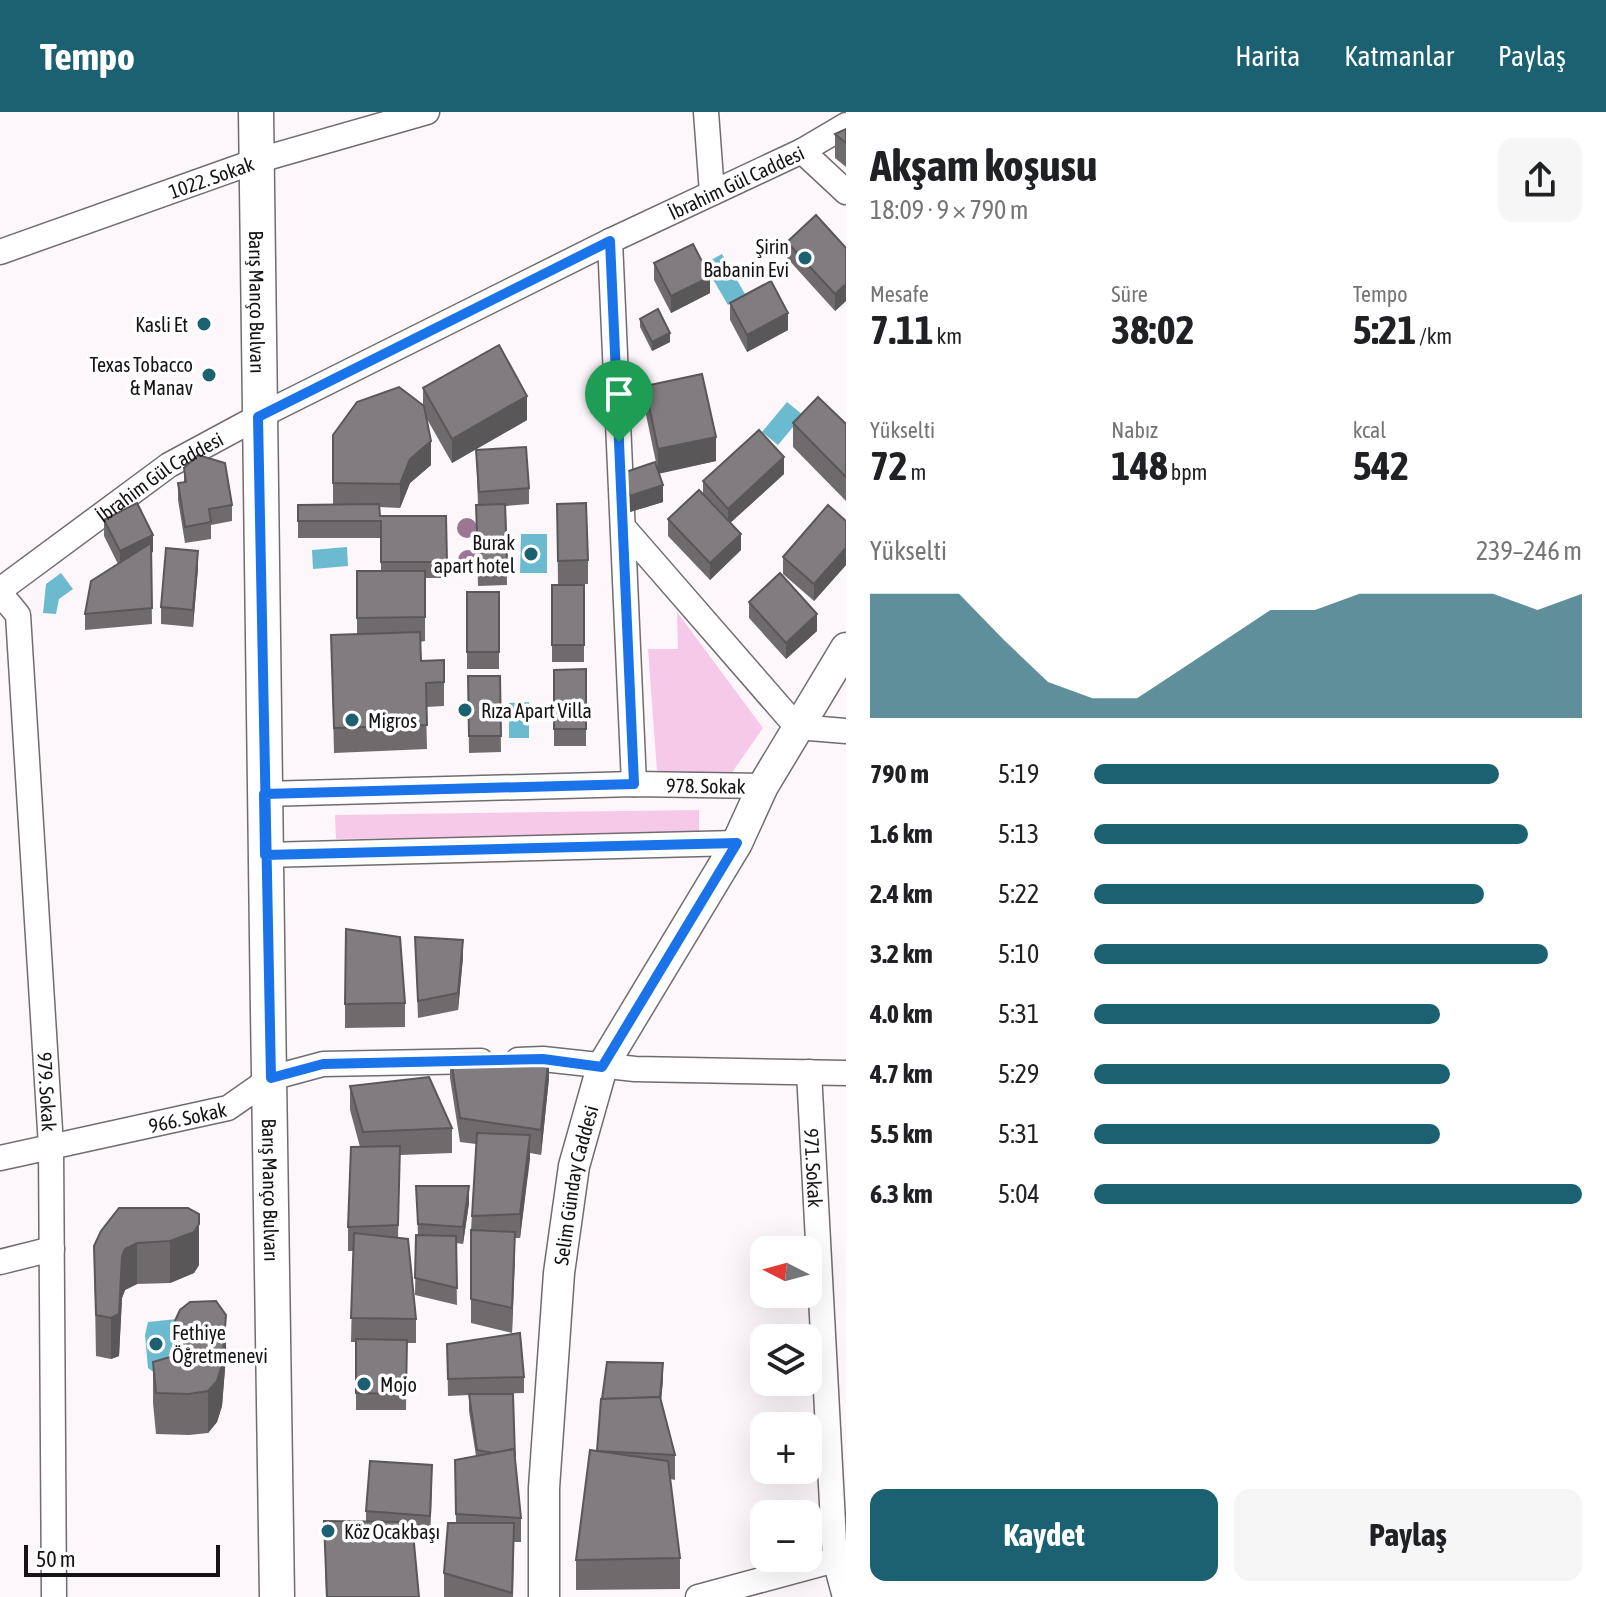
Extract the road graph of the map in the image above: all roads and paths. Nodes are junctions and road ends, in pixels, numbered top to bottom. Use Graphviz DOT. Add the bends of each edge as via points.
graph roads {
  1 [pos="256,112"];
  2 [pos="427,112"];
  3 [pos="706,112"];
  4 [pos="846,125"];
  5 [pos="802,151"];
  6 [pos="256,161"];
  7 [pos="846,192"];
  8 [pos="712,193"];
  9 [pos="610,241"];
  10 [pos="0,252"];
  11 [pos="258,417"];
  12 [pos="623,527"];
  13 [pos="0,591"];
  14 [pos="846,648"];
  15 [pos="797,727"];
  16 [pos="846,731"];
  17 [pos="634,784"];
  18 [pos="763,786"];
  19 [pos="264,794"];
  20 [pos="737,843"];
  21 [pos="265,855"];
  22 [pos="602,1067"];
  23 [pos="809,1072"];
  24 [pos="846,1073"];
  25 [pos="271,1078"];
  26 [pos="51,1146"];
  27 [pos="0,1158"];
  28 [pos="52,1249"];
  29 [pos="0,1262"];
  30 [pos="841,1558"];
  31 [pos="54,1597"];
  32 [pos="277,1597"];
  33 [pos="544,1597"];
  34 [pos="698,1597"];
  35 [pos="845,1597"];
  1 -- 6 [label="main road, Barış Manço Bulvarı"];
  2 -- 6 [label="street, 1022. Sokak"];
  3 -- 8 [label="street"];
  4 -- 5 [label="street, İbrahim Gül Caddesi"];
  5 -- 7 [label="street"];
  5 -- 8 [label="street, İbrahim Gül Caddesi"];
  6 -- 10 [label="street, 1022. Sokak"];
  6 -- 11 [label="main road, Barış Manço Bulvarı"];
  8 -- 9 [label="street, İbrahim Gül Caddesi"];
  9 -- 11 [label="street, İbrahim Gül Caddesi"];
  9 -- 12 [label="street"];
  11 -- 13 [label="street, İbrahim Gül Caddesi" via="169,465"];
  11 -- 19 [label="main road, Barış Manço Bulvarı"];
  12 -- 15 [label="street"];
  12 -- 17 [label="street"];
  13 -- 26 [label="street, 979. Sokak" via="18,615"];
  14 -- 15 [label="street, Selim Günday Caddesi"];
  15 -- 16 [label="street"];
  15 -- 18 [label="street, Selim Günday Caddesi"];
  17 -- 18 [label="street, 978. Sokak"];
  17 -- 19 [label="street, 978. Sokak"];
  18 -- 20 [label="street, Selim Günday Caddesi"];
  19 -- 21 [label="main road, Barış Manço Bulvarı"];
  20 -- 21 [label="street"];
  20 -- 22 [label="street, Selim Günday Caddesi"];
  21 -- 25 [label="main road, Barış Manço Bulvarı"];
  22 -- 23 [label="street, 966. Sokak"];
  22 -- 25 [label="street, 966. Sokak" via="543,1059 323,1064"];
  22 -- 33 [label="street, Selim Günday Caddesi" via="574,1166 559,1273 544,1488"];
  23 -- 24 [label="street, 966. Sokak"];
  23 -- 30 [label="street, 971. Sokak"];
  25 -- 26 [label="street, 966. Sokak" via="228,1108"];
  25 -- 32 [label="main road, Barış Manço Bulvarı"];
  26 -- 27 [label="street, 966. Sokak"];
  26 -- 28 [label="street, 979. Sokak"];
  28 -- 29 [label="street"];
  28 -- 31 [label="street, 979. Sokak"];
  30 -- 34 [label="street"];
  30 -- 35 [label="street, 971. Sokak"];
}
